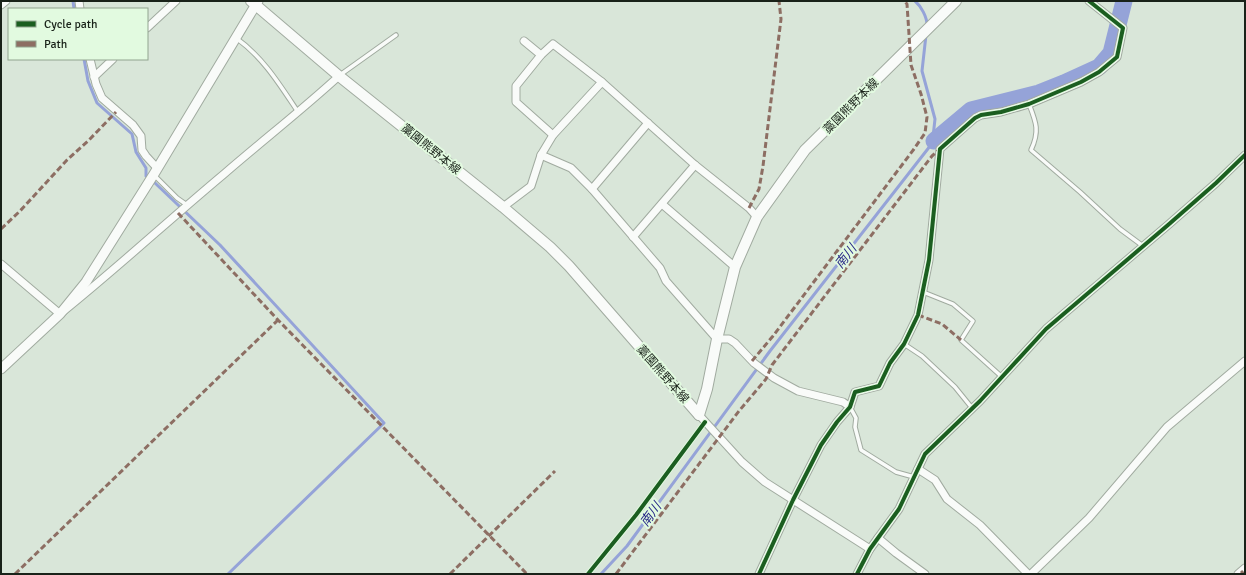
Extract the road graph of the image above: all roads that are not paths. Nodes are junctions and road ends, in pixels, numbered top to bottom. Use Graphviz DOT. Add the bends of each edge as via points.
graph roads {
  1 [pos="6,1"];
  2 [pos="176,1"];
  3 [pos="956,1"];
  4 [pos="1089,1"];
  5 [pos="255,2"];
  6 [pos="1,5"];
  7 [pos="148,27"];
  8 [pos="396,35"];
  9 [pos="235,37"];
  10 [pos="524,41"];
  11 [pos="541,55"];
  12 [pos="90,60"];
  13 [pos="112,60"];
  14 [pos="339,76"];
  15 [pos="94,77"];
  16 [pos="602,82"];
  17 [pos="1029,104"];
  18 [pos="298,112"];
  19 [pos="648,123"];
  20 [pos="553,135"];
  21 [pos="541,155"];
  22 [pos="1245,155"];
  23 [pos="695,165"];
  24 [pos="155,171"];
  25 [pos="592,189"];
  26 [pos="662,204"];
  27 [pos="187,205"];
  28 [pos="503,207"];
  29 [pos="757,216"];
  30 [pos="633,237"];
  31 [pos="1143,246"];
  32 [pos="1,264"];
  33 [pos="735,268"];
  34 [pos="922,292"];
  35 [pos="60,314"];
  36 [pos="717,339"];
  37 [pos="904,344"];
  38 [pos="1245,361"];
  39 [pos="1,369"];
  40 [pos="1002,377"];
  41 [pos="850,407"];
  42 [pos="972,408"];
  43 [pos="699,415"];
  44 [pos="918,469"];
  45 [pos="914,476"];
  46 [pos="793,500"];
  47 [pos="878,538"];
  48 [pos="870,549"];
  49 [pos="1245,568"];
  50 [pos="759,574"];
  51 [pos="857,574"];
  52 [pos="925,574"];
  53 [pos="1028,574"];
  54 [pos="1032,574"];
  55 [pos="1238,574"];
  1 -- 6 [label="street"];
  2 -- 7 [label="street"];
  3 -- 29 [label="main road, 藁園熊野本線" via="805,150"];
  4 -- 17 [label="street" via="1123,28 1118,57 1081,82"];
  5 -- 9 [label="street"];
  5 -- 14 [label="main road, 藁園熊野本線"];
  8 -- 14 [label="lane"];
  9 -- 18 [label="lane" via="254,52"];
  9 -- 24 [label="street"];
  10 -- 11 [label="street"];
  11 -- 16 [label="street" via="553,44"];
  11 -- 20 [label="street" via="516,86 516,102"];
  12 -- 15 [label="street"];
  13 -- 15 [label="street"];
  14 -- 18 [label="street"];
  14 -- 28 [label="main road, 藁園熊野本線"];
  15 -- 24 [label="street" via="102,98 133,125 141,136 142,150"];
  16 -- 19 [label="street"];
  16 -- 20 [label="street"];
  17 -- 31 [label="lane" via="1037,132 1031,150 1120,229"];
  17 -- 34 [label="street" via="1001,112 981,114 940,149 929,260"];
  18 -- 27 [label="street"];
  19 -- 23 [label="street"];
  19 -- 25 [label="street"];
  20 -- 21 [label="street"];
  21 -- 25 [label="street" via="571,168"];
  21 -- 28 [label="street" via="531,186"];
  22 -- 31 [label="street"];
  23 -- 26 [label="street"];
  23 -- 29 [label="street"];
  24 -- 27 [label="lane" via="177,198"];
  24 -- 35 [label="street" via="86,282"];
  25 -- 30 [label="street"];
  26 -- 30 [label="street"];
  26 -- 33 [label="street"];
  27 -- 35 [label="street"];
  28 -- 43 [label="main road, 藁園熊野本線" via="569,266"];
  29 -- 33 [label="main road, 藁園熊野本線"];
  30 -- 36 [label="street" via="660,268 666,281"];
  31 -- 40 [label="street" via="1046,329"];
  32 -- 35 [label="street"];
  33 -- 36 [label="main road, 藁園熊野本線"];
  34 -- 37 [label="street" via="918,315"];
  34 -- 40 [label="lane" via="953,304 973,321 961,340"];
  35 -- 39 [label="street"];
  36 -- 41 [label="street" via="729,339 754,363 798,391 843,402"];
  36 -- 43 [label="main road, 藁園熊野本線"];
  37 -- 41 [label="street" via="890,362 879,386 856,392"];
  37 -- 42 [label="lane" via="922,356 955,387"];
  38 -- 54 [label="street" via="1167,426 1089,518"];
  40 -- 42 [label="street"];
  41 -- 45 [label="lane" via="856,418 855,426 861,450 896,472"];
  41 -- 46 [label="street" via="821,445"];
  42 -- 44 [label="street" via="925,454"];
  43 -- 46 [label="street" via="753,472"];
  44 -- 45 [label="street"];
  44 -- 53 [label="street" via="935,480 947,499 980,525"];
  45 -- 47 [label="street" via="899,509"];
  46 -- 48 [label="street"];
  46 -- 50 [label="street"];
  47 -- 48 [label="street"];
  47 -- 52 [label="street"];
  48 -- 51 [label="street"];
  49 -- 55 [label="street"];
}
